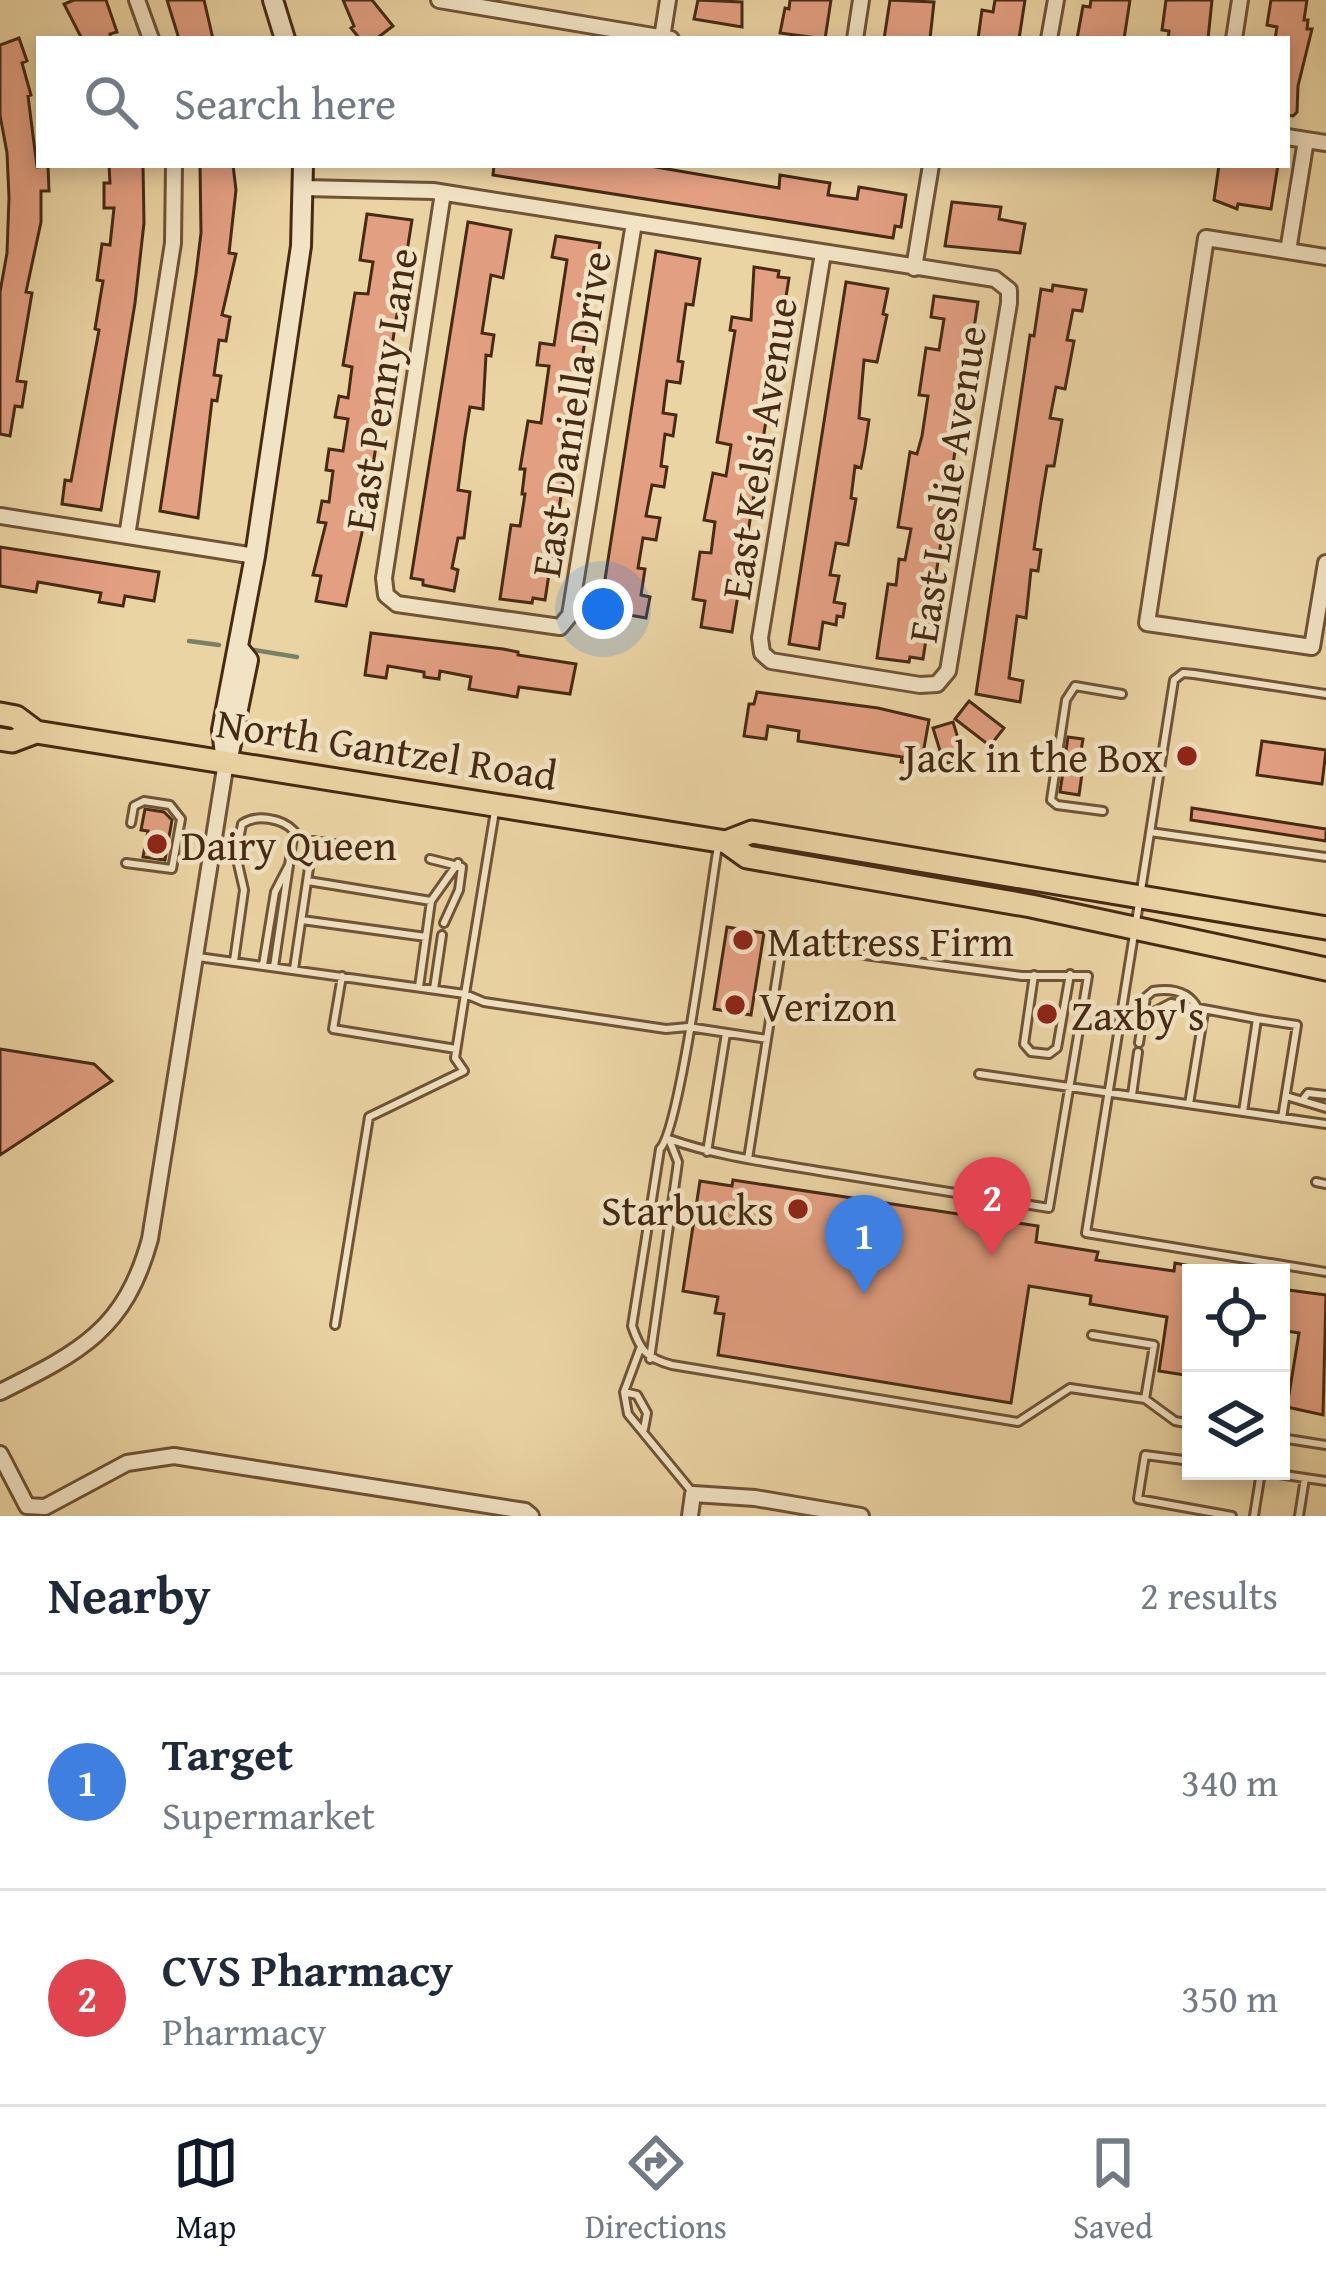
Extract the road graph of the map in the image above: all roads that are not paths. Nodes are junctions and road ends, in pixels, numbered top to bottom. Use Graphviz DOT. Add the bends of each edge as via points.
graph roads {
  1 [pos="137,0"];
  2 [pos="273,0"];
  3 [pos="439,0"];
  4 [pos="668,0"];
  5 [pos="861,0"];
  6 [pos="1056,0"];
  7 [pos="1240,0"];
  8 [pos="150,36"];
  9 [pos="284,36"];
  10 [pos="654,36"];
  11 [pos="666,36"];
  12 [pos="855,36"];
  13 [pos="1050,36"];
  14 [pos="1234,36"];
  15 [pos="1290,137"];
  16 [pos="1306,140"];
  17 [pos="1326,143"];
  18 [pos="174,168"];
  19 [pos="303,168"];
  20 [pos="931,168"];
  21 [pos="304,188"];
  22 [pos="443,193"];
  23 [pos="634,223"];
  24 [pos="1288,251"];
  25 [pos="823,254"];
  26 [pos="1326,257"];
  27 [pos="914,268"];
  28 [pos="0,516"];
  29 [pos="127,536"];
  30 [pos="255,556"];
  31 [pos="1326,563"];
  32 [pos="571,615"];
  33 [pos="937,684"];
  34 [pos="1123,694"];
  35 [pos="1326,694"];
  36 [pos="0,714"];
  37 [pos="36,732"];
  38 [pos="0,739"];
  39 [pos="226,761"];
  40 [pos="496,805"];
  41 [pos="1103,812"];
  42 [pos="131,823"];
  43 [pos="1150,832"];
  44 [pos="722,842"];
  45 [pos="340,845"];
  46 [pos="1326,857"];
  47 [pos="430,859"];
  48 [pos="291,860"];
  49 [pos="126,863"];
  50 [pos="458,863"];
  51 [pos="308,881"];
  52 [pos="1140,896"];
  53 [pos="431,901"];
  54 [pos="302,920"];
  55 [pos="444,923"];
  56 [pos="1326,928"];
  57 [pos="1134,929"];
  58 [pos="442,935"];
  59 [pos="426,937"];
  60 [pos="195,956"];
  61 [pos="234,962"];
  62 [pos="262,965"];
  63 [pos="274,967"];
  64 [pos="294,969"];
  65 [pos="1326,969"];
  66 [pos="1070,974"];
  67 [pos="1034,975"];
  68 [pos="342,976"];
  69 [pos="418,987"];
  70 [pos="434,989"];
  71 [pos="465,994"];
  72 [pos="1201,1011"];
  73 [pos="1142,1018"];
  74 [pos="1258,1019"];
  75 [pos="688,1028"];
  76 [pos="726,1033"];
  77 [pos="767,1039"];
  78 [pos="456,1049"];
  79 [pos="979,1074"];
  80 [pos="1070,1086"];
  81 [pos="1108,1092"];
  82 [pos="1132,1095"];
  83 [pos="1326,1095"];
  84 [pos="1286,1096"];
  85 [pos="1304,1098"];
  86 [pos="1189,1103"];
  87 [pos="1326,1108"];
  88 [pos="1243,1112"];
  89 [pos="1282,1118"];
  90 [pos="1326,1124"];
  91 [pos="669,1139"];
  92 [pos="707,1152"];
  93 [pos="748,1160"];
  94 [pos="1316,1182"];
  95 [pos="1326,1184"];
  96 [pos="1326,1272"];
  97 [pos="335,1325"];
  98 [pos="1092,1336"];
  99 [pos="640,1349"];
  100 [pos="650,1359"];
  101 [pos="0,1392"];
  102 [pos="625,1392"];
  103 [pos="1145,1400"];
  104 [pos="1182,1422"];
  105 [pos="644,1429"];
  106 [pos="1290,1439"];
  107 [pos="1326,1445"];
  108 [pos="0,1454"];
  109 [pos="1182,1460"];
  110 [pos="1290,1476"];
  111 [pos="1305,1478"];
  112 [pos="1259,1480"];
  113 [pos="1326,1481"];
  114 [pos="694,1494"];
  115 [pos="531,1516"];
  116 [pos="690,1516"];
  117 [pos="861,1516"];
  118 [pos="1232,1516"];
  119 [pos="1254,1516"];
  120 [pos="1299,1516"];
  1 -- 8 [label="street"];
  2 -- 9 [label="street"];
  3 -- 10 [label="street"];
  4 -- 11 [label="street"];
  5 -- 12 [label="street"];
  6 -- 13 [label="street"];
  7 -- 14 [label="street"];
  15 -- 16 [label="street"];
  16 -- 17 [label="street"];
  16 -- 24 [label="street"];
  18 -- 29 [label="street" via="173,243"];
  19 -- 21 [label="street"];
  20 -- 27 [label="street"];
  21 -- 22 [label="street"];
  21 -- 30 [label="street"];
  22 -- 23 [label="street"];
  22 -- 32 [label="street, East Penny Lane" via="386,595 397,604 560,627"];
  23 -- 25 [label="street"];
  23 -- 32 [label="street, East Daniella Drive"];
  24 -- 26 [label="street"];
  24 -- 31 [label="street" via="1206,238 1147,623 1312,647"];
  25 -- 27 [label="street"];
  25 -- 33 [label="street, East Kelsi Avenue" via="762,653 771,661"];
  27 -- 33 [label="street, East Leslie Avenue" via="995,279 1009,290 948,670"];
  28 -- 29 [label="street"];
  29 -- 30 [label="street"];
  30 -- 39 [label="street" via="222,730"];
  34 -- 41 [label="lane" via="1075,686 1066,700 1051,800"];
  35 -- 43 [label="lane" via="1183,673 1174,680"];
  36 -- 37 [label="main road, North Gantzel Road"];
  37 -- 38 [label="main road, North Gantzel Road"];
  37 -- 39 [label="main road, North Gantzel Road"];
  39 -- 40 [label="main road, North Gantzel Road"];
  39 -- 60 [label="street"];
  40 -- 44 [label="main road, North Gantzel Road"];
  40 -- 71 [label="lane"];
  42 -- 49 [label="lane" via="134,806 144,801 170,805 181,819 172,869"];
  43 -- 46 [label="lane"];
  43 -- 52 [label="lane"];
  44 -- 52 [label="main road, North Gantzel Road" via="752,832"];
  44 -- 57 [label="main road, North Gantzel Road" via="747,857"];
  44 -- 75 [label="lane"];
  45 -- 51 [label="lane" via="314,841"];
  47 -- 50 [label="lane"];
  48 -- 61 [label="lane" via="290,826 254,818 242,824"];
  48 -- 62 [label="lane" via="275,892"];
  48 -- 63 [label="lane"];
  50 -- 53 [label="lane"];
  50 -- 55 [label="lane" via="459,890"];
  51 -- 53 [label="lane"];
  51 -- 54 [label="lane"];
  52 -- 56 [label="main road, North Gantzel Road"];
  52 -- 57 [label="lane"];
  53 -- 59 [label="lane"];
  54 -- 59 [label="lane"];
  54 -- 64 [label="lane"];
  57 -- 65 [label="main road, North Gantzel Road"];
  57 -- 81 [label="lane"];
  58 -- 70 [label="lane"];
  59 -- 69 [label="lane"];
  60 -- 61 [label="lane"];
  60 -- 101 [label="street" via="139,1279 119,1313 84,1345"];
  61 -- 62 [label="lane"];
  62 -- 63 [label="lane"];
  63 -- 64 [label="lane"];
  64 -- 68 [label="lane"];
  66 -- 67 [label="lane"];
  66 -- 67 [label="lane" via="1057,1048 1048,1054 1024,1044"];
  66 -- 80 [label="lane" via="1088,976"];
  67 -- 77 [label="lane" via="782,944"];
  68 -- 69 [label="lane"];
  68 -- 78 [label="lane" via="333,1029"];
  69 -- 70 [label="lane"];
  70 -- 71 [label="lane"];
  71 -- 75 [label="lane"];
  71 -- 78 [label="lane"];
  72 -- 73 [label="lane" via="1171,1003"];
  72 -- 73 [label="lane" via="1187,995 1162,989 1147,997"];
  72 -- 74 [label="lane"];
  72 -- 86 [label="lane"];
  73 -- 82 [label="lane"];
  74 -- 84 [label="lane" via="1297,1024"];
  74 -- 88 [label="lane"];
  75 -- 76 [label="lane"];
  75 -- 91 [label="lane"];
  76 -- 77 [label="lane"];
  76 -- 92 [label="lane"];
  77 -- 93 [label="lane"];
  78 -- 97 [label="lane" via="464,1071 369,1117"];
  79 -- 80 [label="lane"];
  80 -- 81 [label="lane"];
  80 -- 93 [label="lane" via="1049,1208"];
  81 -- 82 [label="lane"];
  81 -- 96 [label="lane" via="1086,1233"];
  82 -- 86 [label="lane"];
  83 -- 85 [label="lane"];
  84 -- 85 [label="lane"];
  84 -- 89 [label="lane"];
  85 -- 87 [label="lane"];
  86 -- 88 [label="lane"];
  88 -- 89 [label="lane"];
  89 -- 90 [label="lane"];
  91 -- 92 [label="lane"];
  91 -- 99 [label="lane" via="660,1149 632,1326"];
  91 -- 100 [label="lane" via="678,1162"];
  92 -- 93 [label="lane"];
  94 -- 95 [label="lane"];
  98 -- 103 [label="lane" via="1154,1345"];
  99 -- 100 [label="lane"];
  99 -- 102 [label="lane"];
  100 -- 103 [label="lane" via="1018,1422 1070,1388"];
  102 -- 105 [label="lane" via="628,1414"];
  102 -- 105 [label="lane" via="638,1395"];
  103 -- 104 [label="lane"];
  105 -- 114 [label="lane"];
  106 -- 107 [label="lane"];
  108 -- 115 [label="street" via="20,1496 35,1508 127,1462 174,1456"];
  109 -- 118 [label="lane" via="1144,1454 1138,1499"];
  110 -- 111 [label="lane"];
  111 -- 113 [label="lane"];
  111 -- 120 [label="lane"];
  112 -- 119 [label="lane"];
  114 -- 116 [label="street"];
  114 -- 117 [label="street"];
}
